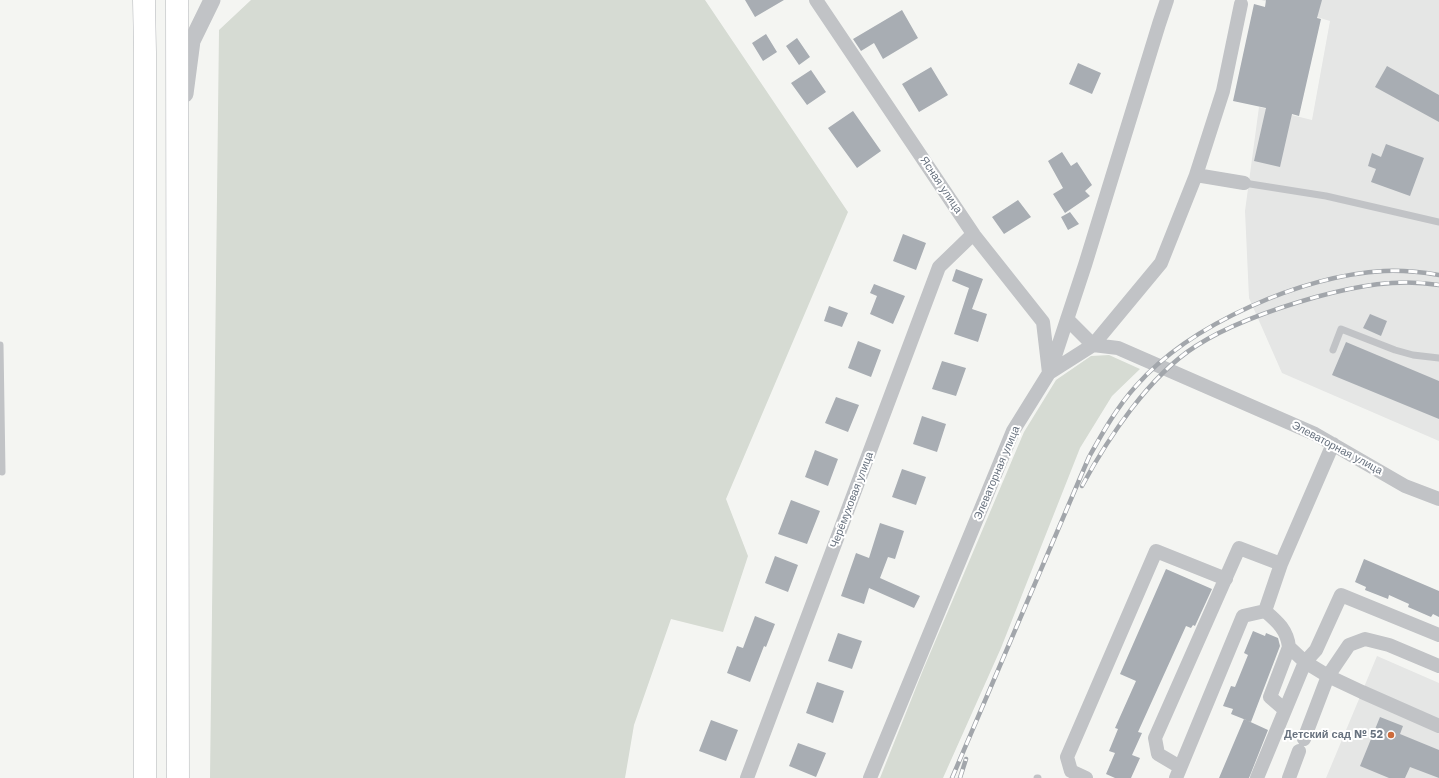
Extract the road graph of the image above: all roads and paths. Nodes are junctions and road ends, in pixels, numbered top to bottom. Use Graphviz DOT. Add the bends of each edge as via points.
graph roads {
  1 [pos="144,0"];
  2 [pos="177,0"];
  3 [pos="212,0"];
  4 [pos="816,0"];
  5 [pos="1168,0"];
  6 [pos="1241,4"];
  7 [pos="177,159"];
  8 [pos="1196,175"];
  9 [pos="1244,182"];
  10 [pos="1439,222"];
  11 [pos="974,235"];
  12 [pos="1067,319"];
  13 [pos="0,344"];
  14 [pos="1093,345"];
  15 [pos="1333,350"];
  16 [pos="1439,358"];
  17 [pos="1049,373"];
  18 [pos="0,378"];
  19 [pos="1333,444"];
  20 [pos="2,472"];
  21 [pos="1439,499"];
  22 [pos="1281,564"];
  23 [pos="1226,579"];
  24 [pos="1265,611"];
  25 [pos="1439,635"];
  26 [pos="1288,647"];
  27 [pos="1305,662"];
  28 [pos="1439,666"];
  29 [pos="1328,676"];
  30 [pos="1285,710"];
  31 [pos="1439,726"];
  32 [pos="1178,772"];
  33 [pos="145,778"];
  34 [pos="178,778"];
  35 [pos="747,778"];
  36 [pos="870,778"];
  37 [pos="1086,778"];
  38 [pos="1257,778"];
  39 [pos="1288,778"];
  1 -- 33 [label="main road"];
  2 -- 7 [label="main road"];
  3 -- 7 [label="street" via="192,41"];
  4 -- 11 [label="street, Ясная улица"];
  5 -- 12 [label="street" via="1158,24"];
  6 -- 8 [label="street" via="1222,91"];
  7 -- 34 [label="main road"];
  8 -- 9 [label="street"];
  8 -- 14 [label="street" via="1161,263"];
  9 -- 10 [label="lane" via="1326,196"];
  11 -- 17 [label="street, Ясная улица" via="1043,322"];
  11 -- 35 [label="street, Черёмуховая улица" via="939,267"];
  12 -- 14 [label="street"];
  12 -- 17 [label="street"];
  13 -- 18 [label="lane"];
  14 -- 17 [label="street, Элеваторная улица"];
  14 -- 19 [label="street, Элеваторная улица" via="1118,348"];
  15 -- 16 [label="lane" via="1341,329 1413,355"];
  17 -- 36 [label="street, Элеваторная улица" via="1013,431"];
  18 -- 20 [label="lane"];
  19 -- 21 [label="street, Элеваторная улица" via="1406,486"];
  19 -- 22 [label="street"];
  22 -- 23 [label="street" via="1239,548"];
  22 -- 24 [label="street"];
  23 -- 32 [label="street" via="1155,738 1158,754"];
  23 -- 37 [label="street" via="1156,551 1067,757 1071,771"];
  24 -- 26 [label="street" via="1287,636"];
  24 -- 32 [label="street" via="1243,616"];
  25 -- 27 [label="street" via="1341,595 1316,650"];
  26 -- 27 [label="street"];
  26 -- 30 [label="street" via="1270,697"];
  27 -- 29 [label="street"];
  27 -- 30 [label="street"];
  28 -- 29 [label="street" via="1389,645 1364,639 1349,645"];
  29 -- 31 [label="street"];
  29 -- 39 [label="street"];
  30 -- 38 [label="street"];
}
